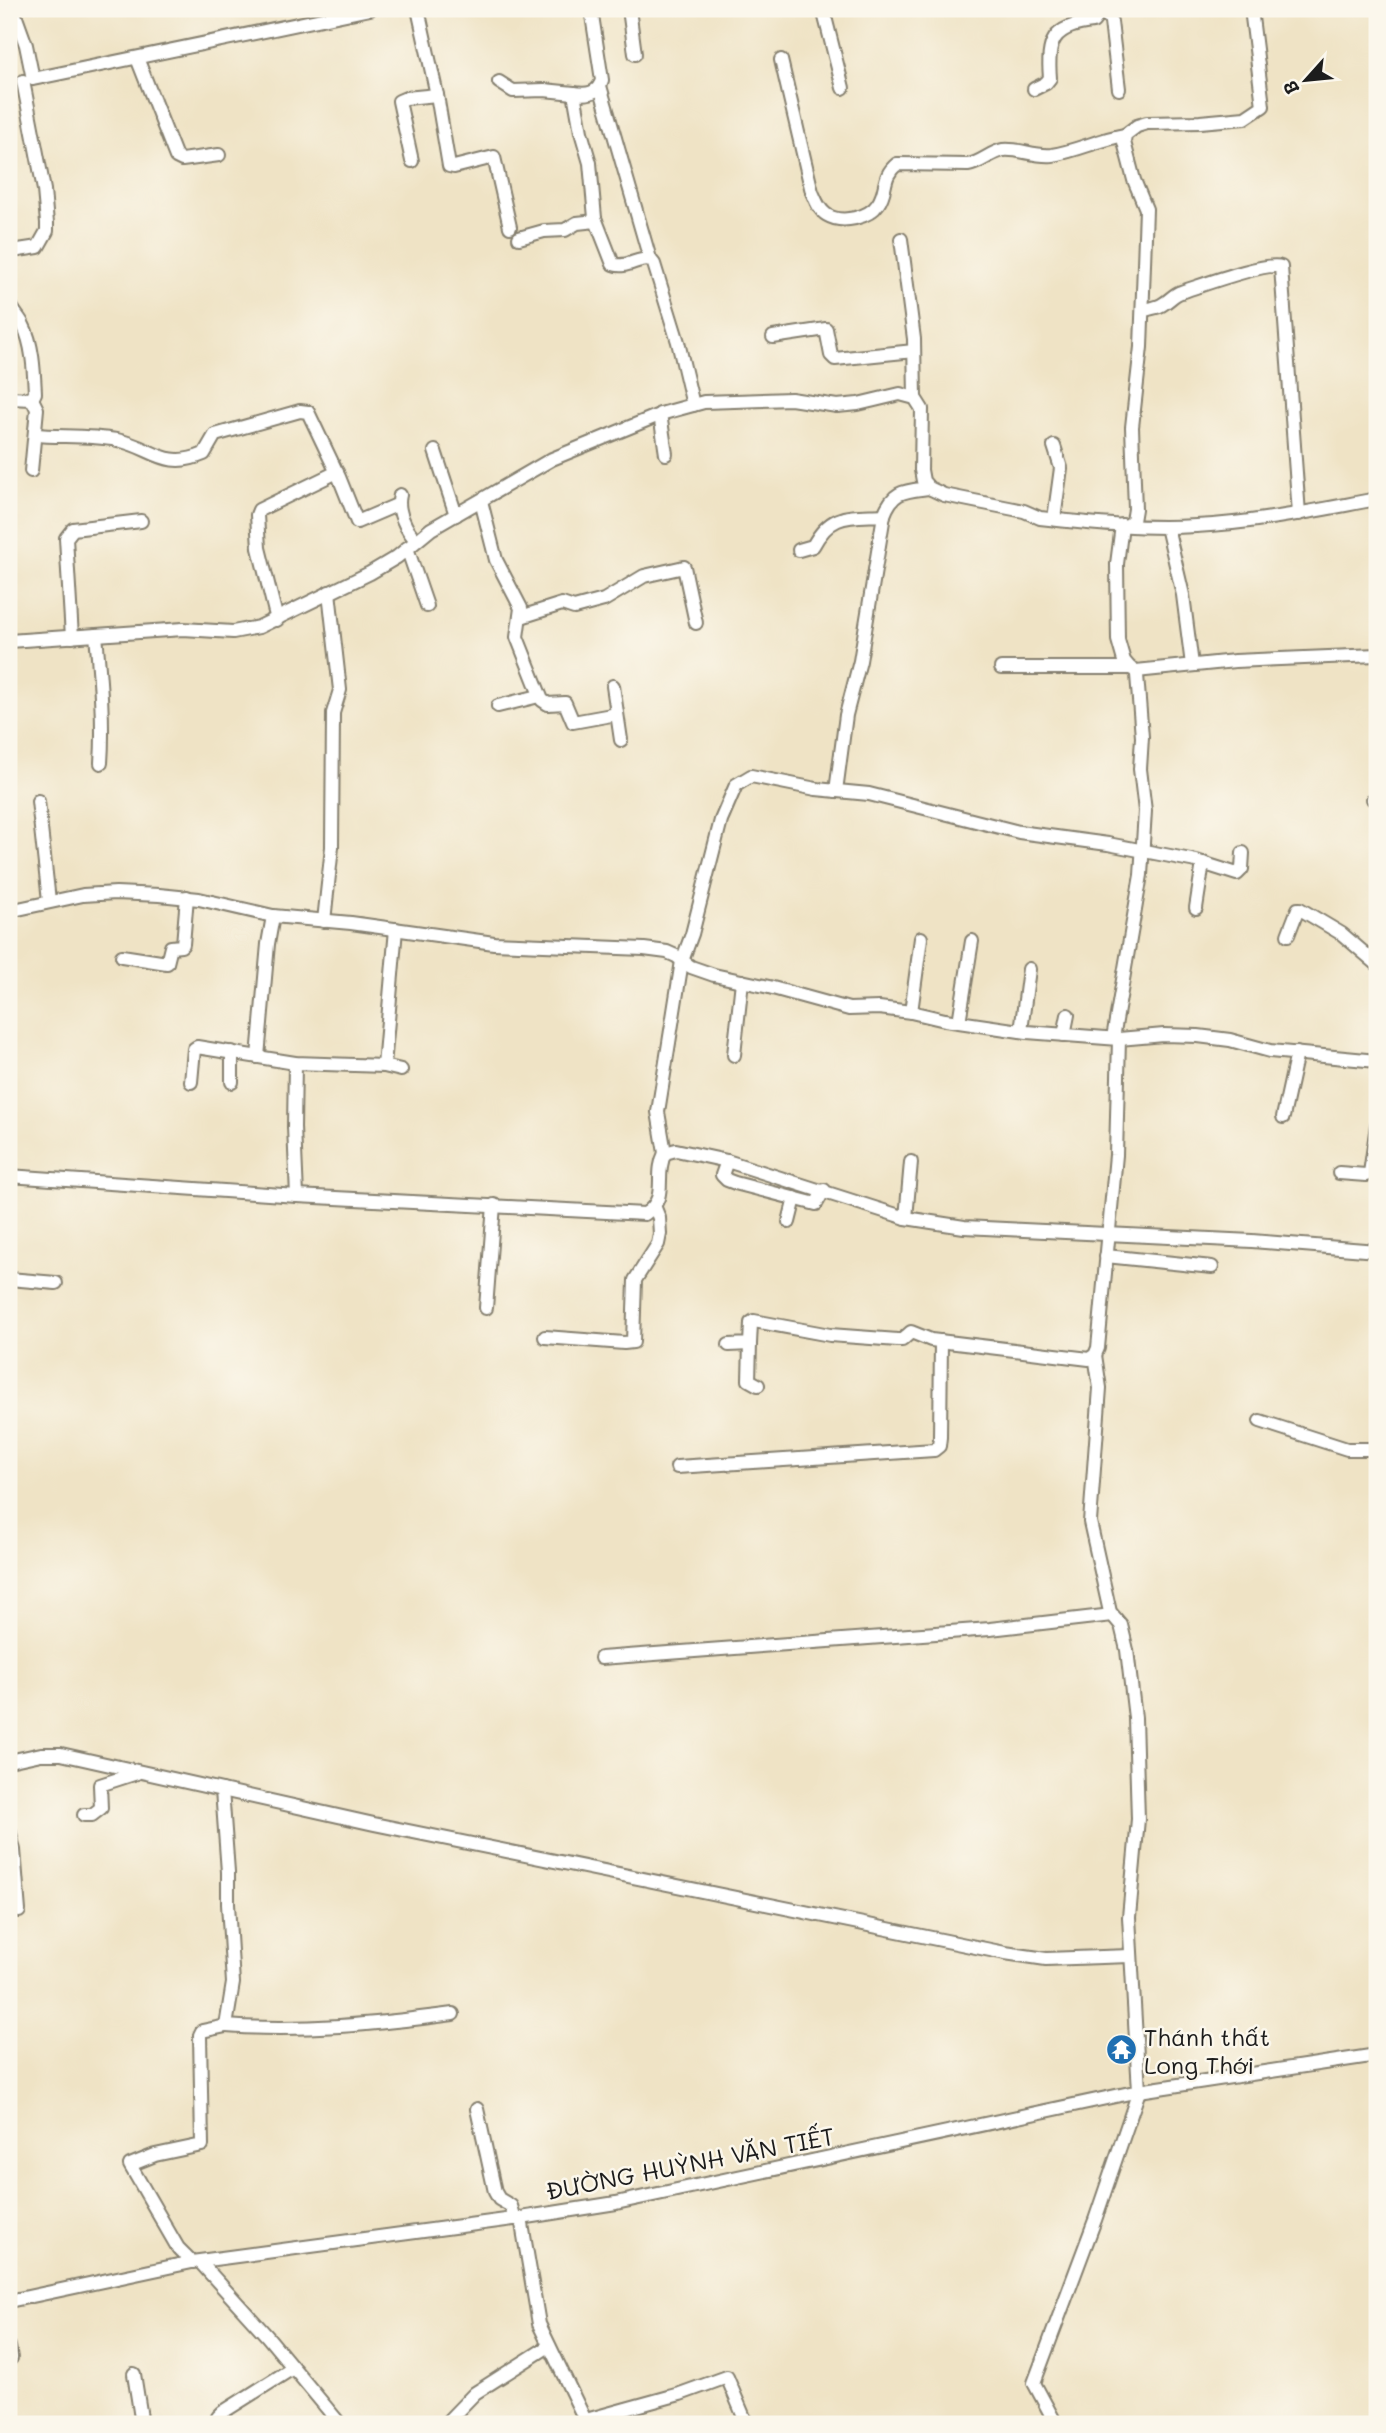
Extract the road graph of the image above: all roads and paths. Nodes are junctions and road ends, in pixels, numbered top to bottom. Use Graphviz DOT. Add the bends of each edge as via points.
graph roads {
  1 [pos="13,9"];
  2 [pos="370,9"];
  3 [pos="418,9"];
  4 [pos="591,9"];
  5 [pos="629,9"];
  6 [pos="823,9"];
  7 [pos="1251,9"];
  8 [pos="1101,10"];
  9 [pos="635,54"];
  10 [pos="137,58"];
  11 [pos="781,60"];
  12 [pos="28,80"];
  13 [pos="499,82"];
  14 [pos="600,86"];
  15 [pos="843,88"];
  16 [pos="1034,89"];
  17 [pos="1119,89"];
  18 [pos="574,93"];
  19 [pos="437,95"];
  20 [pos="1125,135"];
  21 [pos="219,155"];
  22 [pos="412,161"];
  23 [pos="596,221"];
  24 [pos="510,228"];
  25 [pos="519,238"];
  26 [pos="901,239"];
  27 [pos="9,253"];
  28 [pos="650,259"];
  29 [pos="9,300"];
  30 [pos="1143,311"];
  31 [pos="773,337"];
  32 [pos="914,351"];
  33 [pos="9,398"];
  34 [pos="33,398"];
  35 [pos="915,398"];
  36 [pos="693,405"];
  37 [pos="660,414"];
  38 [pos="35,436"];
  39 [pos="1054,446"];
  40 [pos="435,451"];
  41 [pos="666,454"];
  42 [pos="31,471"];
  43 [pos="337,472"];
  44 [pos="929,488"];
  45 [pos="1377,499"];
  46 [pos="481,501"];
  47 [pos="1299,514"];
  48 [pos="456,515"];
  49 [pos="884,515"];
  50 [pos="1054,519"];
  51 [pos="141,521"];
  52 [pos="1125,525"];
  53 [pos="1167,527"];
  54 [pos="411,544"];
  55 [pos="799,550"];
  56 [pos="329,592"];
  57 [pos="428,606"];
  58 [pos="521,617"];
  59 [pos="277,620"];
  60 [pos="696,623"];
  61 [pos="96,635"];
  62 [pos="72,637"];
  63 [pos="9,641"];
  64 [pos="1377,655"];
  65 [pos="1192,665"];
  66 [pos="1001,668"];
  67 [pos="1133,669"];
  68 [pos="613,686"];
  69 [pos="539,696"];
  70 [pos="498,706"];
  71 [pos="617,715"];
  72 [pos="621,740"];
  73 [pos="101,763"];
  74 [pos="836,791"];
  75 [pos="38,801"];
  76 [pos="1143,851"];
  77 [pos="1243,853"];
  78 [pos="1203,863"];
  79 [pos="187,897"];
  80 [pos="49,901"];
  81 [pos="1196,908"];
  82 [pos="9,911"];
  83 [pos="273,916"];
  84 [pos="324,921"];
  85 [pos="396,929"];
  86 [pos="1288,934"];
  87 [pos="921,938"];
  88 [pos="972,941"];
  89 [pos="122,956"];
  90 [pos="682,961"];
  91 [pos="1377,964"];
  92 [pos="1030,970"];
  93 [pos="742,981"];
  94 [pos="912,1012"];
  95 [pos="1068,1014"];
  96 [pos="959,1022"];
  97 [pos="1021,1031"];
  98 [pos="1064,1035"];
  99 [pos="1116,1038"];
  100 [pos="232,1052"];
  101 [pos="1297,1053"];
  102 [pos="734,1055"];
  103 [pos="258,1057"];
  104 [pos="1377,1061"];
  105 [pos="295,1063"];
  106 [pos="384,1066"];
  107 [pos="401,1070"];
  108 [pos="232,1082"];
  109 [pos="191,1083"];
  110 [pos="1283,1117"];
  111 [pos="1377,1125"];
  112 [pos="665,1153"];
  113 [pos="727,1161"];
  114 [pos="911,1162"];
  115 [pos="1339,1173"];
  116 [pos="9,1176"];
  117 [pos="824,1191"];
  118 [pos="297,1196"];
  119 [pos="794,1198"];
  120 [pos="494,1205"];
  121 [pos="655,1208"];
  122 [pos="906,1218"];
  123 [pos="789,1222"];
  124 [pos="1107,1235"];
  125 [pos="1377,1251"];
  126 [pos="1106,1256"];
  127 [pos="1212,1268"];
  128 [pos="9,1279"];
  129 [pos="56,1283"];
  130 [pos="486,1308"];
  131 [pos="545,1337"];
  132 [pos="941,1341"];
  133 [pos="729,1345"];
  134 [pos="750,1345"];
  135 [pos="1095,1355"];
  136 [pos="758,1385"];
  137 [pos="1260,1421"];
  138 [pos="1377,1449"];
  139 [pos="677,1467"];
  140 [pos="1112,1615"];
  141 [pos="601,1658"];
  142 [pos="9,1761"];
  143 [pos="137,1772"];
  144 [pos="222,1790"];
  145 [pos="84,1815"];
  146 [pos="9,1829"];
  147 [pos="19,1910"];
  148 [pos="1130,1956"];
  149 [pos="453,2014"];
  150 [pos="226,2026"];
  151 [pos="1377,2055"];
  152 [pos="1139,2091"];
  153 [pos="477,2109"];
  154 [pos="518,2218"];
  155 [pos="196,2262"];
  156 [pos="9,2301"];
  157 [pos="548,2346"];
  158 [pos="293,2368"];
  159 [pos="134,2374"];
  160 [pos="587,2422"];
  161 [pos="746,2422"];
  162 [pos="142,2424"];
  163 [pos="219,2424"];
  164 [pos="340,2424"];
  165 [pos="445,2424"];
  166 [pos="1056,2424"];
  1 -- 12 [label="street" via="26,45"];
  2 -- 10 [label="street"];
  3 -- 19 [label="street"];
  4 -- 14 [label="street"];
  5 -- 9 [label="street"];
  6 -- 15 [label="street"];
  7 -- 20 [label="street" via="1264,106 1245,118 1147,124"];
  8 -- 16 [label="street" via="1093,22 1074,25 1051,43 1050,78"];
  8 -- 17 [label="street" via="1111,22"];
  10 -- 12 [label="street"];
  10 -- 21 [label="street" via="176,157"];
  11 -- 20 [label="street" via="812,192 818,207 835,218 845,220 872,211 880,202 886,176 897,164 968,165 1001,150 1051,155"];
  12 -- 27 [label="street" via="47,231 38,247"];
  13 -- 18 [label="street" via="513,92"];
  14 -- 18 [label="street" via="593,92"];
  14 -- 28 [label="street"];
  18 -- 23 [label="street" via="590,163"];
  19 -- 22 [label="street" via="399,102"];
  19 -- 24 [label="street" via="449,167 494,157"];
  20 -- 30 [label="street" via="1134,180 1146,209"];
  23 -- 25 [label="street"];
  23 -- 28 [label="street" via="613,264"];
  26 -- 32 [label="street"];
  28 -- 36 [label="street"];
  29 -- 34 [label="street" via="30,349"];
  30 -- 47 [label="street" via="1161,306 1179,292 1242,272 1275,264 1281,267"];
  30 -- 52 [label="street" via="1132,427 1135,509 1133,521"];
  31 -- 32 [label="street" via="826,329 835,359"];
  32 -- 35 [label="street"];
  33 -- 34 [label="street"];
  34 -- 38 [label="street"];
  35 -- 36 [label="street" via="900,394 847,405 791,398"];
  35 -- 44 [label="street" via="922,409 920,470"];
  36 -- 37 [label="street"];
  37 -- 41 [label="street"];
  37 -- 46 [label="street" via="552,459"];
  38 -- 42 [label="street"];
  38 -- 43 [label="street" via="115,440 160,458 184,460 204,454 215,435 300,411 308,412"];
  39 -- 50 [label="street" via="1061,468"];
  40 -- 48 [label="street"];
  43 -- 54 [label="street" via="357,522 399,499"];
  43 -- 59 [label="street" via="259,510 259,548"];
  44 -- 49 [label="street" via="901,492 892,498"];
  44 -- 50 [label="street"];
  45 -- 47 [label="street"];
  46 -- 48 [label="street"];
  46 -- 58 [label="street" via="496,560 518,600"];
  47 -- 53 [label="street"];
  48 -- 54 [label="street"];
  49 -- 55 [label="street" via="832,522 813,546"];
  49 -- 74 [label="street"];
  50 -- 52 [label="street"];
  51 -- 62 [label="street" via="69,532"];
  52 -- 53 [label="street"];
  52 -- 67 [label="street" via="1117,564 1118,639 1120,652"];
  53 -- 65 [label="street" via="1183,595"];
  54 -- 56 [label="street" via="370,573"];
  54 -- 57 [label="street"];
  56 -- 59 [label="street"];
  56 -- 84 [label="street" via="340,690 333,713 332,847"];
  58 -- 60 [label="street" via="562,604 574,607 604,600 644,576 684,567"];
  58 -- 69 [label="street" via="517,637"];
  59 -- 61 [label="street" via="233,632 183,629"];
  61 -- 62 [label="street"];
  61 -- 73 [label="street"];
  62 -- 63 [label="street"];
  64 -- 65 [label="street"];
  65 -- 67 [label="street"];
  66 -- 67 [label="street"];
  67 -- 76 [label="street" via="1142,737"];
  68 -- 71 [label="street"];
  69 -- 70 [label="street"];
  69 -- 71 [label="street" via="544,703 565,703 573,722"];
  71 -- 72 [label="street"];
  74 -- 76 [label="street" via="869,794 1019,832"];
  74 -- 90 [label="street" via="751,776 736,785 721,820"];
  75 -- 80 [label="street"];
  76 -- 78 [label="street"];
  76 -- 99 [label="street"];
  77 -- 78 [label="street" via="1237,874"];
  78 -- 81 [label="street"];
  79 -- 80 [label="street" via="116,893"];
  79 -- 83 [label="street"];
  79 -- 89 [label="street" via="183,944 170,947 167,963"];
  80 -- 82 [label="street"];
  83 -- 84 [label="street"];
  83 -- 103 [label="street"];
  84 -- 85 [label="street"];
  85 -- 90 [label="street" via="494,943 644,949 667,952"];
  85 -- 106 [label="street"];
  86 -- 91 [label="street" via="1300,909 1342,934"];
  87 -- 94 [label="street"];
  88 -- 96 [label="street"];
  90 -- 93 [label="street"];
  90 -- 112 [label="street" via="658,1112"];
  92 -- 97 [label="street"];
  93 -- 94 [label="street" via="849,1009"];
  93 -- 102 [label="street"];
  94 -- 96 [label="street"];
  95 -- 98 [label="street"];
  96 -- 97 [label="street"];
  97 -- 98 [label="street"];
  98 -- 99 [label="street"];
  99 -- 101 [label="street" via="1198,1036"];
  99 -- 124 [label="street" via="1116,1155"];
  100 -- 103 [label="street"];
  100 -- 108 [label="street"];
  100 -- 109 [label="street" via="194,1049"];
  101 -- 104 [label="street"];
  101 -- 110 [label="street"];
  103 -- 105 [label="street"];
  105 -- 106 [label="street"];
  105 -- 118 [label="street"];
  106 -- 107 [label="street"];
  111 -- 115 [label="street" via="1370,1173"];
  112 -- 113 [label="street" via="676,1150"];
  112 -- 121 [label="street"];
  113 -- 117 [label="street"];
  113 -- 119 [label="street" via="722,1175 727,1180"];
  114 -- 122 [label="street"];
  116 -- 118 [label="street"];
  117 -- 119 [label="street" via="817,1204"];
  117 -- 122 [label="street"];
  118 -- 120 [label="street"];
  119 -- 123 [label="street"];
  120 -- 121 [label="street" via="645,1214"];
  120 -- 130 [label="street"];
  121 -- 131 [label="street" via="660,1234 635,1280 633,1342"];
  122 -- 124 [label="street" via="964,1227"];
  124 -- 125 [label="street"];
  124 -- 126 [label="street"];
  126 -- 127 [label="street"];
  126 -- 135 [label="street"];
  128 -- 129 [label="street"];
  132 -- 134 [label="street" via="911,1332 902,1340 830,1335 754,1321"];
  132 -- 135 [label="street" via="1089,1359"];
  132 -- 139 [label="street" via="940,1437 934,1450"];
  133 -- 134 [label="street"];
  134 -- 136 [label="street" via="748,1380"];
  135 -- 140 [label="street" via="1100,1388 1090,1522"];
  137 -- 138 [label="street" via="1347,1448"];
  140 -- 141 [label="street" via="990,1629"];
  140 -- 148 [label="street" via="1121,1625 1127,1650 1135,1718 1138,1819"];
  142 -- 143 [label="street" via="52,1753"];
  143 -- 144 [label="street"];
  143 -- 145 [label="street" via="100,1785 101,1808"];
  144 -- 148 [label="street" via="1005,1953 1046,1959"];
  144 -- 150 [label="street" via="233,1993"];
  146 -- 147 [label="street"];
  148 -- 152 [label="street"];
  149 -- 150 [label="street" via="321,2028"];
  150 -- 155 [label="street" via="200,2035 202,2145 130,2165 178,2248"];
  151 -- 152 [label="street, ĐƯỜNG HUỲNH VĂN TIẾT"];
  152 -- 154 [label="street, ĐƯỜNG HUỲNH VĂN TIẾT" via="616,2203"];
  152 -- 166 [label="street" via="1034,2383"];
  153 -- 154 [label="street" via="495,2192"];
  154 -- 155 [label="street, ĐƯỜNG HUỲNH VĂN TIẾT"];
  154 -- 157 [label="street" via="539,2325"];
  155 -- 156 [label="street, ĐƯỜNG HUỲNH VĂN TIẾT"];
  155 -- 158 [label="street"];
  157 -- 160 [label="street"];
  157 -- 165 [label="street" via="475,2393"];
  158 -- 163 [label="street" via="223,2412"];
  158 -- 164 [label="street"];
  159 -- 162 [label="street"];
  160 -- 161 [label="street" via="727,2377"];
}
